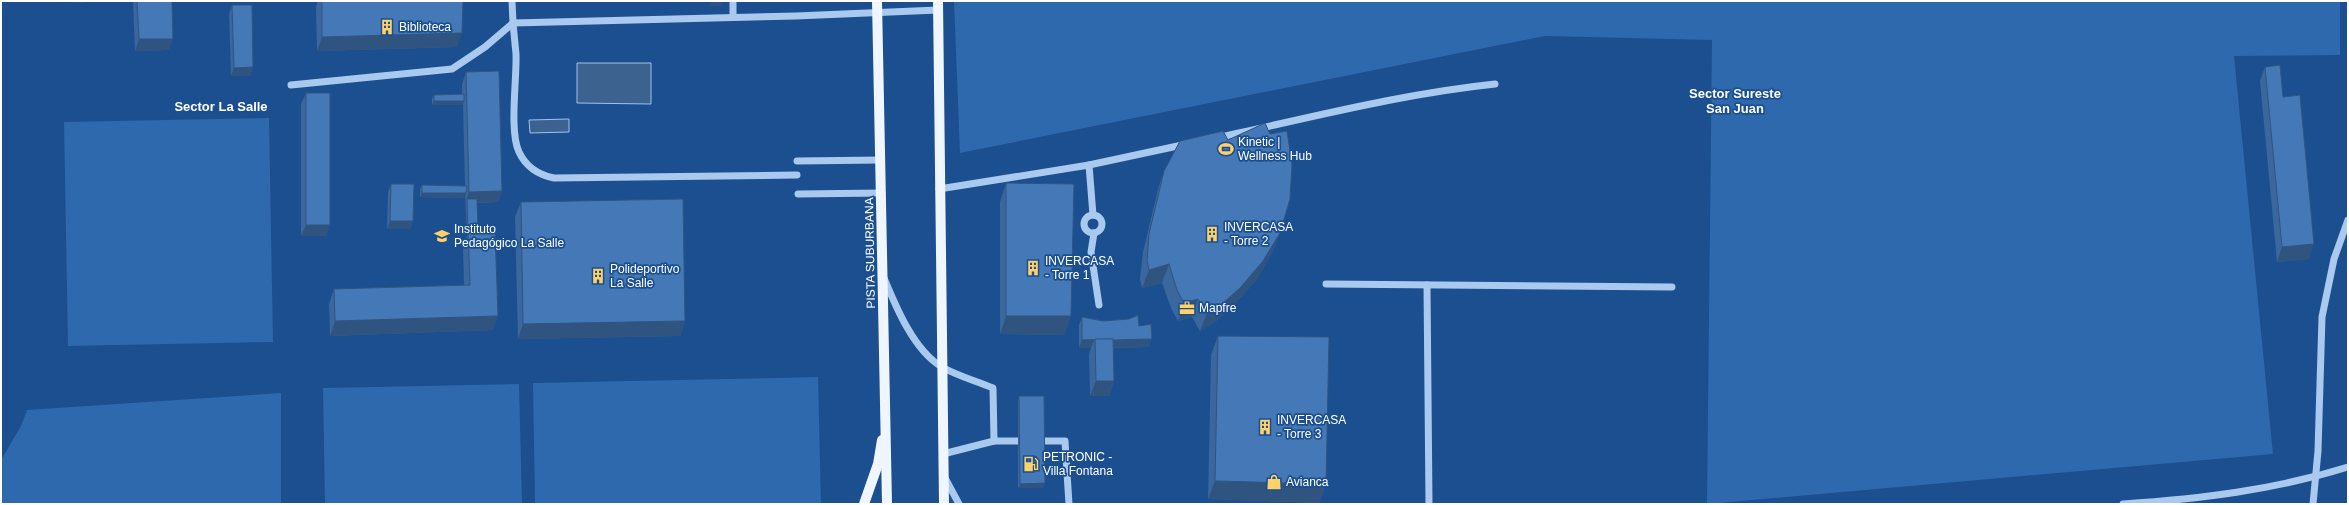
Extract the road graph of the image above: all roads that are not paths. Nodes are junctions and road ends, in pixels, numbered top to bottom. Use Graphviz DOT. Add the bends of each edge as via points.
graph roads {
  1 [pos="512,1"];
  2 [pos="733,1"];
  3 [pos="878,1"];
  4 [pos="938,5"];
  5 [pos="878,12"];
  6 [pos="733,16"];
  7 [pos="513,23"];
  8 [pos="1494,84"];
  9 [pos="291,85"];
  10 [pos="1210,139"];
  11 [pos="1195,143"];
  12 [pos="881,160"];
  13 [pos="797,161"];
  14 [pos="1089,165"];
  15 [pos="797,174"];
  16 [pos="939,189"];
  17 [pos="882,193"];
  18 [pos="798,194"];
  19 [pos="1093,215"];
  20 [pos="2348,220"];
  21 [pos="1094,233"];
  22 [pos="884,278"];
  23 [pos="1326,284"];
  24 [pos="1428,285"];
  25 [pos="1672,287"];
  26 [pos="1099,305"];
  27 [pos="942,367"];
  28 [pos="886,408"];
  29 [pos="994,441"];
  30 [pos="1018,441"];
  31 [pos="1043,441"];
  32 [pos="943,454"];
  33 [pos="2348,467"];
  34 [pos="944,475"];
  35 [pos="2316,477"];
  36 [pos="2167,502"];
  37 [pos="864,504"];
  38 [pos="887,504"];
  39 [pos="944,504"];
  40 [pos="959,504"];
  41 [pos="1069,504"];
  42 [pos="1429,504"];
  43 [pos="2123,504"];
  44 [pos="2313,504"];
  1 -- 7 [label="street"];
  2 -- 6 [label="street"];
  3 -- 5 [label="main road, PISTA SUBURBANA"];
  4 -- 5 [label="street"];
  4 -- 16 [label="main road"];
  5 -- 6 [label="street"];
  5 -- 12 [label="main road, PISTA SUBURBANA"];
  6 -- 7 [label="street"];
  7 -- 9 [label="street" via="452,69"];
  7 -- 15 [label="street" via="516,54 516,143 532,170 543,176 554,178"];
  8 -- 10 [label="street" via="1443,89 1386,100"];
  11 -- 14 [label="street"];
  12 -- 13 [label="street"];
  12 -- 17 [label="main road, PISTA SUBURBANA"];
  14 -- 16 [label="street"];
  14 -- 19 [label="street"];
  16 -- 27 [label="main road"];
  17 -- 18 [label="street"];
  17 -- 22 [label="main road, PISTA SUBURBANA"];
  19 -- 21 [label="street" via="1099,217 1102,222 1102,228"];
  19 -- 21 [label="street" via="1085,219 1084,225 1088,232"];
  20 -- 35 [label="street" via="2334,259 2322,317"];
  21 -- 26 [label="street" via="1091,252"];
  22 -- 27 [label="street" via="898,310 924,353"];
  22 -- 28 [label="main road, PISTA SUBURBANA"];
  23 -- 24 [label="street"];
  24 -- 25 [label="street"];
  24 -- 42 [label="street"];
  27 -- 29 [label="street" via="993,388"];
  27 -- 32 [label="main road"];
  28 -- 37 [label="main road" via="878,464"];
  28 -- 38 [label="main road, PISTA SUBURBANA"];
  29 -- 30 [label="street"];
  29 -- 32 [label="street"];
  31 -- 41 [label="street" via="1065,442"];
  32 -- 34 [label="main road"];
  33 -- 35 [label="street"];
  34 -- 39 [label="main road"];
  34 -- 40 [label="street"];
  35 -- 36 [label="street" via="2209,498"];
  35 -- 44 [label="street"];
  36 -- 43 [label="street"];
}
